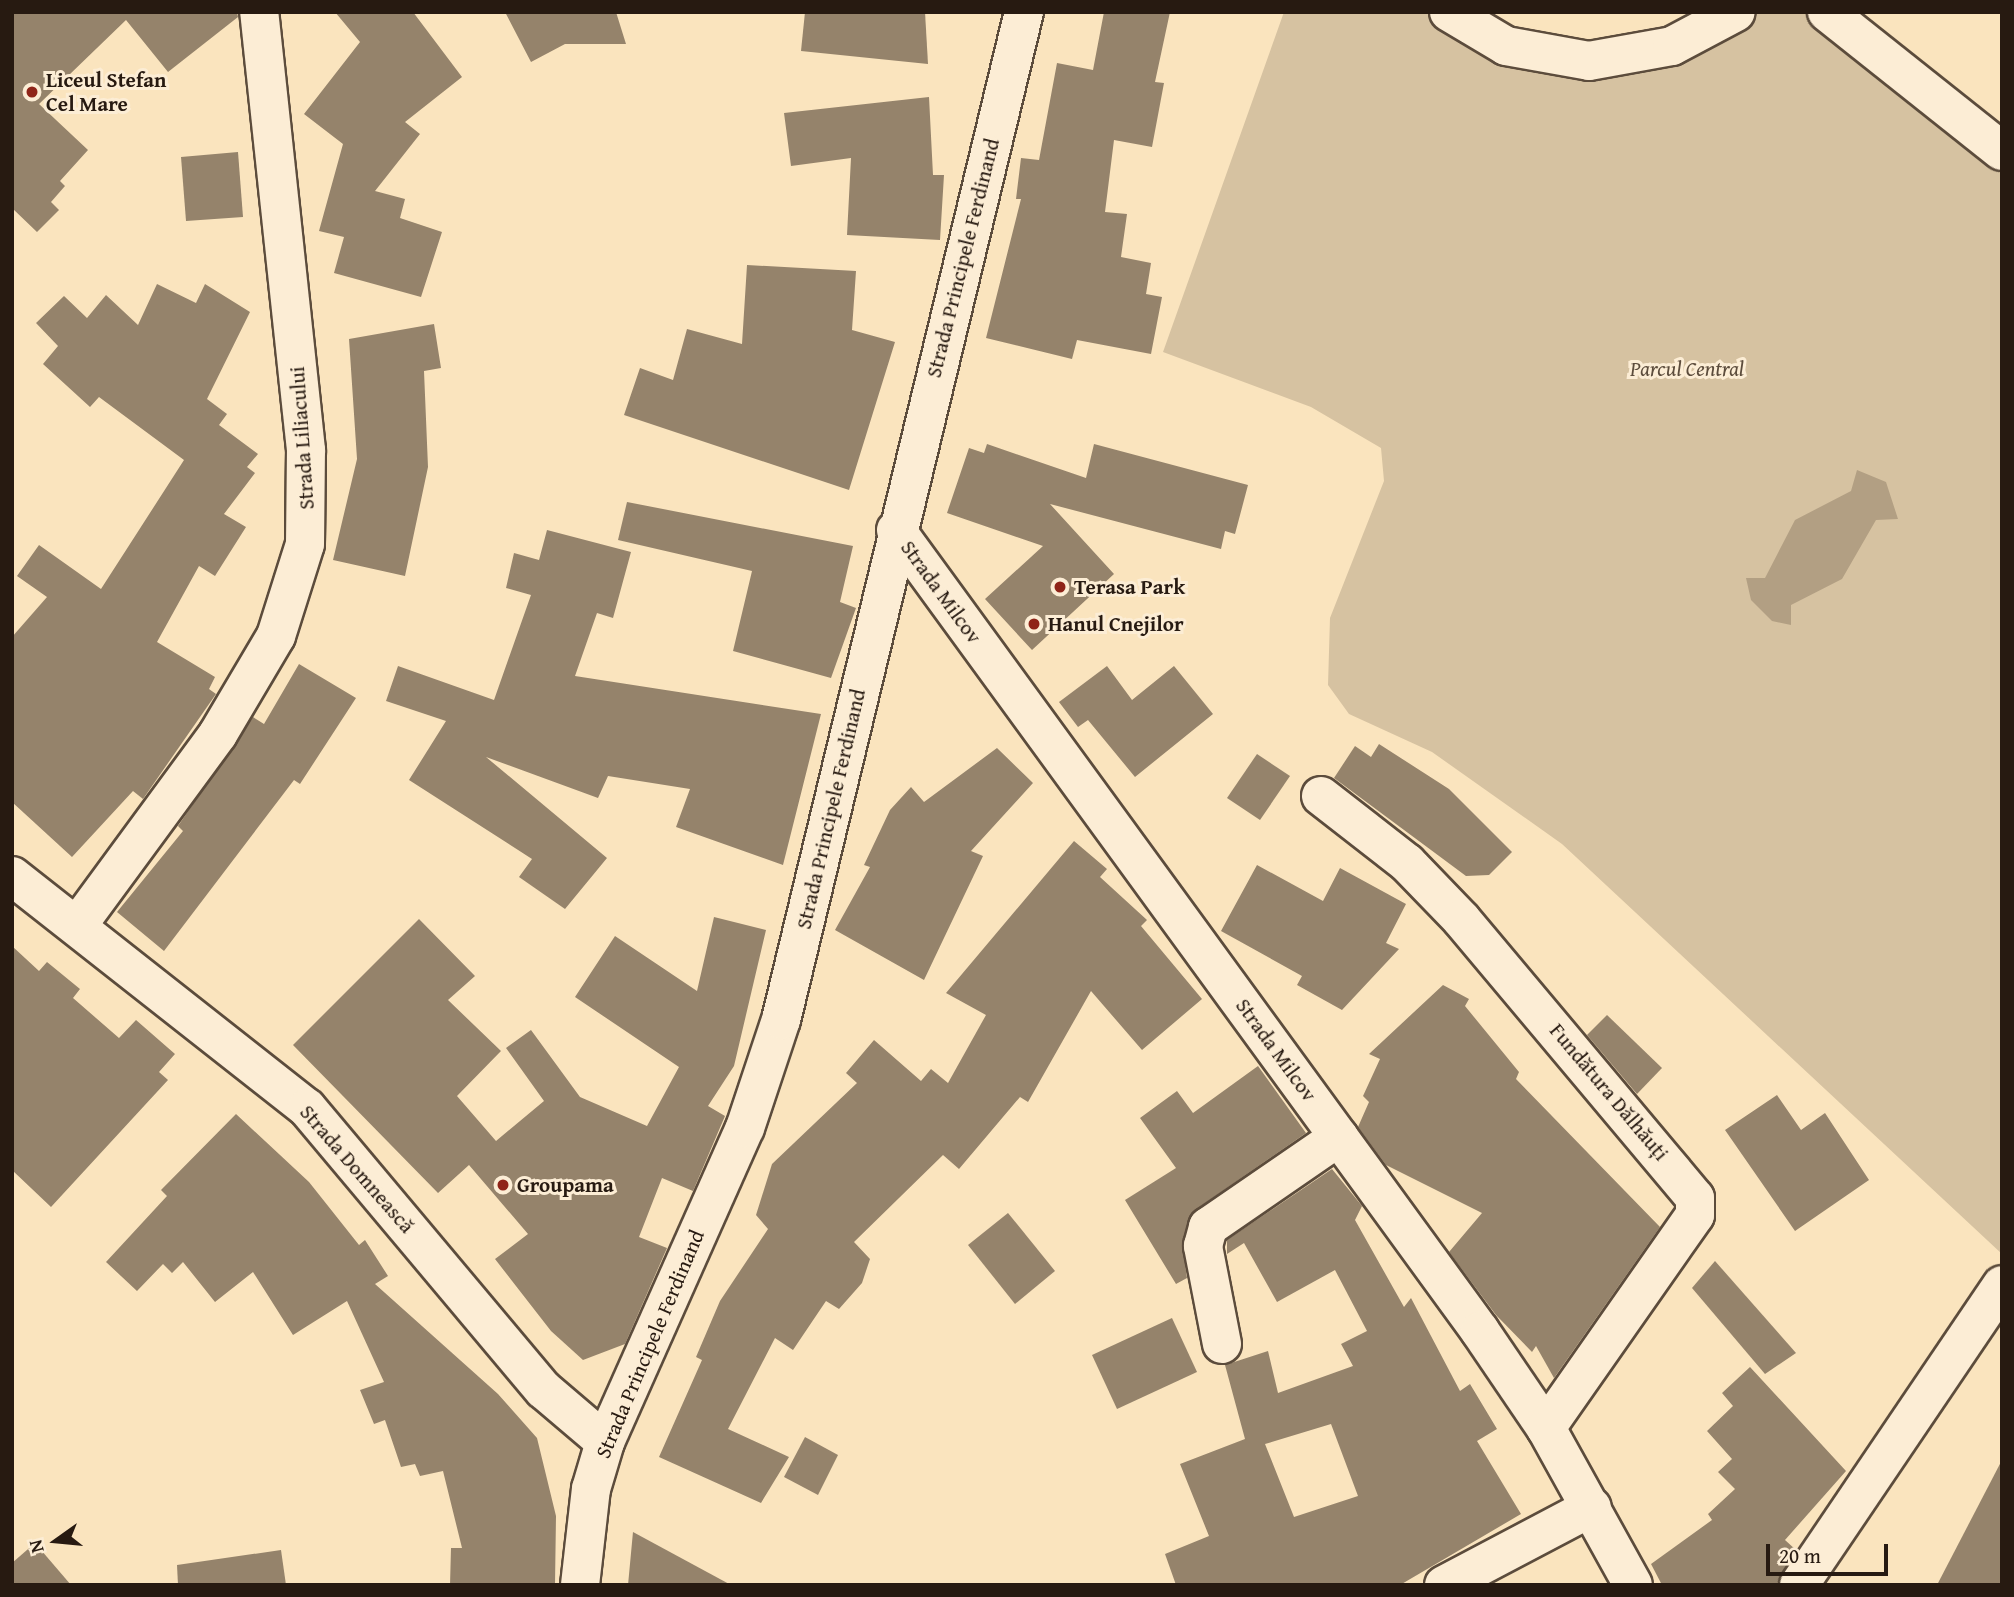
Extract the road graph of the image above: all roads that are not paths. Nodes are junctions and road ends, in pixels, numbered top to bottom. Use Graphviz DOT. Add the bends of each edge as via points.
graph roads {
  1 [pos="260,12"];
  2 [pos="1024,12"];
  3 [pos="1449,12"];
  4 [pos="1736,12"];
  5 [pos="1827,12"];
  6 [pos="2002,151"];
  7 [pos="896,530"];
  8 [pos="1321,796"];
  9 [pos="12,876"];
  10 [pos="77,926"];
  11 [pos="1339,1137"];
  12 [pos="2002,1285"];
  13 [pos="1222,1343"];
  14 [pos="1546,1428"];
  15 [pos="605,1442"];
  16 [pos="1592,1507"];
  17 [pos="580,1585"];
  18 [pos="1444,1585"];
  19 [pos="1633,1585"];
  20 [pos="1799,1585"];
  1 -- 10 [label="street, Strada Liliacului" via="306,450 304,544 276,636 231,712"];
  2 -- 7 [label="street, Strada Principele Ferdinand"];
  3 -- 4 [label="street" via="1506,46 1589,61 1672,46"];
  5 -- 6 [label="street"];
  7 -- 11 [label="street, Strada Milcov"];
  7 -- 15 [label="street, Strada Principele Ferdinand" via="766,1073"];
  8 -- 14 [label="street, Fundătura Dălhăuți" via="1407,863 1461,919 1695,1198 1693,1218"];
  9 -- 10 [label="street, Strada Domnească"];
  10 -- 15 [label="street, Strada Domnească" via="307,1108 544,1390"];
  11 -- 13 [label="street" via="1208,1227 1203,1246"];
  11 -- 14 [label="street, Strada Milcov"];
  12 -- 20 [label="street"];
  14 -- 16 [label="street, Strada Milcov"];
  15 -- 17 [label="street, Strada Principele Ferdinand" via="591,1489"];
  16 -- 18 [label="street"];
  16 -- 19 [label="street, Strada Milcov"];
}
